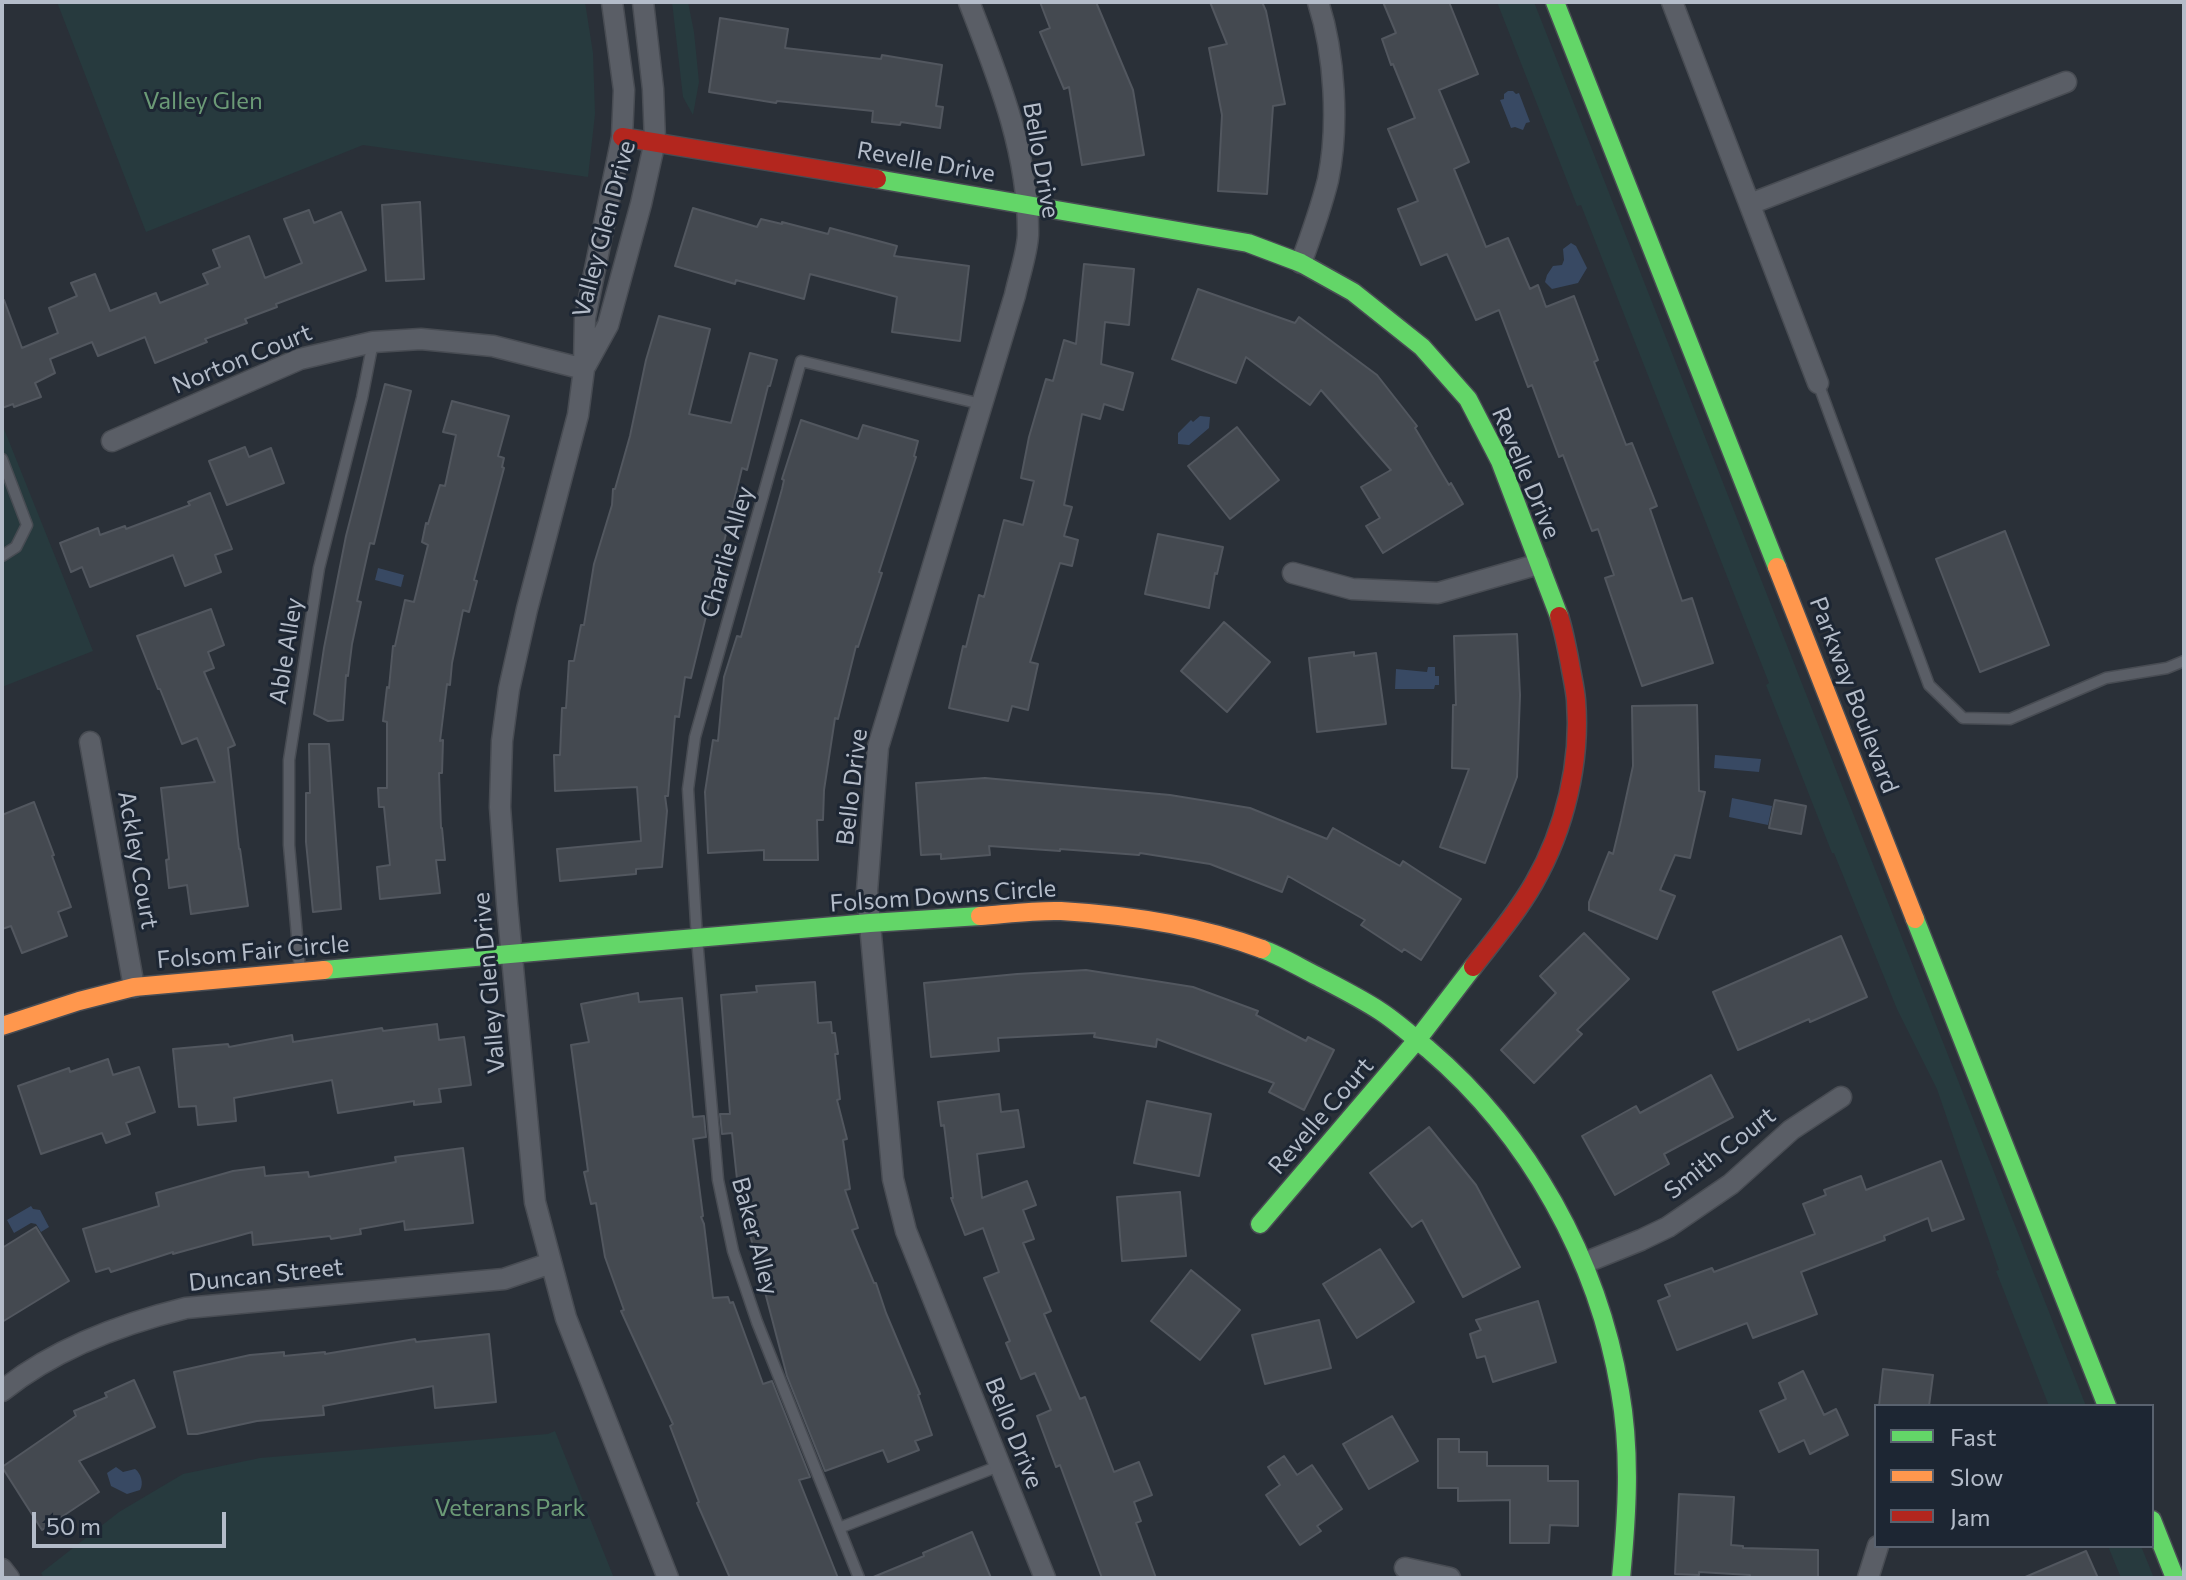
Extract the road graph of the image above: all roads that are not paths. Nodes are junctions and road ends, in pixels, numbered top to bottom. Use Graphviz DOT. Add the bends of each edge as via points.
graph roads {
  1 [pos="612,2"];
  2 [pos="643,2"];
  3 [pos="969,2"];
  4 [pos="1318,2"];
  5 [pos="1555,2"];
  6 [pos="1672,2"];
  7 [pos="2066,82"];
  8 [pos="622,137"];
  9 [pos="655,141"];
  10 [pos="1026,203"];
  11 [pos="1750,204"];
  12 [pos="1301,263"];
  13 [pos="373,342"];
  14 [pos="584,369"];
  15 [pos="1818,383"];
  16 [pos="981,404"];
  17 [pos="112,441"];
  18 [pos="2,459"];
  19 [pos="2,556"];
  20 [pos="1539,564"];
  21 [pos="1293,573"];
  22 [pos="2184,661"];
  23 [pos="90,742"];
  24 [pos="870,923"];
  25 [pos="697,939"];
  26 [pos="513,953"];
  27 [pos="300,972"];
  28 [pos="134,987"];
  29 [pos="2,1026"];
  30 [pos="1417,1040"];
  31 [pos="1841,1097"];
  32 [pos="1260,1224"];
  33 [pos="551,1263"];
  34 [pos="1584,1263"];
  35 [pos="2,1391"];
  36 [pos="2106,1404"];
  37 [pos="999,1466"];
  38 [pos="2154,1525"];
  39 [pos="839,1528"];
  40 [pos="1877,1548"];
  41 [pos="1405,1568"];
  42 [pos="2,1569"];
  43 [pos="9,1578"];
  44 [pos="668,1578"];
  45 [pos="859,1578"];
  46 [pos="1045,1578"];
  47 [pos="1450,1578"];
  48 [pos="1621,1578"];
  49 [pos="1868,1578"];
  50 [pos="2175,1578"];
  1 -- 8 [label="street, Valley Glen Drive" via="624,90"];
  2 -- 9 [label="street, Valley Glen Drive"];
  3 -- 10 [label="street, Bello Drive" via="1011,118"];
  4 -- 12 [label="street" via="1335,102 1328,176"];
  5 -- 36 [label="street, Parkway Boulevard"];
  6 -- 11 [label="street"];
  7 -- 11 [label="street"];
  8 -- 9 [label="street, Revelle Drive"];
  8 -- 14 [label="street, Valley Glen Drive" via="585,318"];
  9 -- 10 [label="street, Revelle Drive"];
  9 -- 14 [label="street, Valley Glen Drive" via="608,325"];
  10 -- 12 [label="street, Revelle Drive" via="1248,243"];
  10 -- 16 [label="street, Bello Drive" via="1025,252"];
  11 -- 15 [label="street"];
  12 -- 20 [label="street, Revelle Drive" via="1353,292 1422,347 1468,399 1500,461"];
  13 -- 14 [label="street, Norton Court" via="421,339 493,346"];
  13 -- 17 [label="street, Norton Court" via="300,359"];
  13 -- 27 [label="lane, Able Alley" via="319,568 289,760 289,845"];
  14 -- 26 [label="street, Valley Glen Drive" via="578,415 509,689 502,741 500,807"];
  15 -- 22 [label="lane" via="1929,685 1963,718 2010,719 2106,678"];
  16 -- 24 [label="street, Bello Drive" via="878,747 867,891"];
  16 -- 25 [label="lane, Charlie Alley" via="801,361 695,737 688,789"];
  18 -- 19 [label="lane" via="27,525 16,547"];
  20 -- 21 [label="street" via="1438,593 1352,589"];
  20 -- 30 [label="street, Revelle Drive" via="1563,628 1576,700 1569,793 1535,882"];
  23 -- 28 [label="street, Ackley Court"];
  24 -- 25 [label="street, Folsom Downs Circle"];
  24 -- 30 [label="street, Folsom Downs Circle" via="1059,911 1171,923 1270,952 1382,1012"];
  24 -- 37 [label="street, Bello Drive" via="893,1179 906,1231"];
  25 -- 26 [label="street, Folsom Downs Circle"];
  25 -- 39 [label="lane, Baker Alley" via="718,1180 733,1251"];
  26 -- 27 [label="street, Folsom Fair Circle"];
  26 -- 33 [label="street, Valley Glen Drive" via="535,1202"];
  27 -- 28 [label="street, Folsom Fair Circle"];
  28 -- 29 [label="street, Folsom Fair Circle"];
  30 -- 32 [label="street, Revelle Court"];
  30 -- 34 [label="street, Folsom Downs Circle" via="1487,1106 1550,1195"];
  31 -- 34 [label="street, Smith Court" via="1668,1227"];
  33 -- 35 [label="street, Duncan Street" via="504,1279 186,1308 95,1337"];
  33 -- 44 [label="street, Valley Glen Drive" via="566,1318"];
  34 -- 48 [label="street, Folsom Downs Circle" via="1613,1352 1625,1430 1627,1519"];
  37 -- 39 [label="lane"];
  37 -- 46 [label="street, Bello Drive"];
  38 -- 50 [label="street"];
  39 -- 45 [label="lane, Baker Alley"];
  40 -- 49 [label="street"];
  41 -- 47 [label="street"];
  42 -- 43 [label="street"];
}
